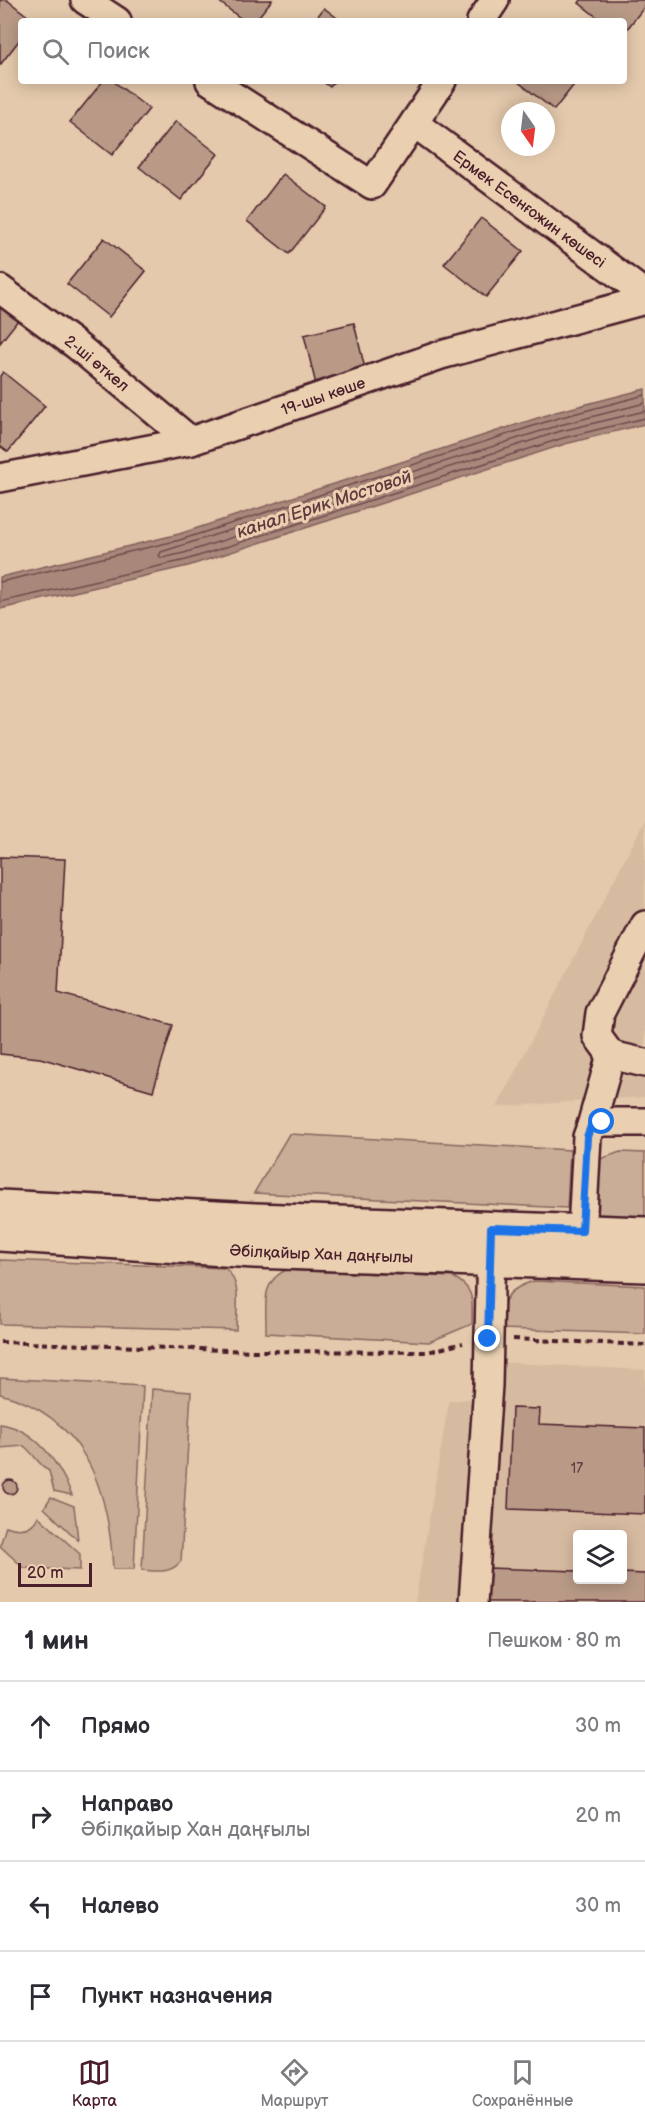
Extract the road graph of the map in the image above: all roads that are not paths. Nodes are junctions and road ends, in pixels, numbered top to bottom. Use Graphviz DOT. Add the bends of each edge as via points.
graph roads {
  1 [pos="85,0"];
  2 [pos="495,0"];
  3 [pos="112,18"];
  4 [pos="483,18"];
  5 [pos="215,84"];
  6 [pos="440,84"];
  7 [pos="414,123"];
  8 [pos="0,289"];
  9 [pos="645,294"];
  10 [pos="645,300"];
  11 [pos="191,441"];
  12 [pos="0,478"];
  13 [pos="645,925"];
  14 [pos="611,1055"];
  15 [pos="645,1063"];
  16 [pos="645,1122"];
  17 [pos="591,1126"];
  18 [pos="0,1207"];
  19 [pos="582,1231"];
  20 [pos="0,1234"];
  21 [pos="645,1234"];
  22 [pos="255,1235"];
  23 [pos="491,1243"];
  24 [pos="645,1265"];
  25 [pos="473,1602"];
  1 -- 3 [label="street"];
  2 -- 4 [label="street"];
  5 -- 7 [label="street" via="372,186"];
  6 -- 7 [label="street"];
  7 -- 9 [label="street, Ермек Есенғожин көшесі"];
  8 -- 11 [label="street, 2-шi өткел" via="76,345"];
  10 -- 11 [label="street, 19-шы көше" via="441,355"];
  11 -- 12 [label="street, 19-шы көше"];
  13 -- 14 [label="street" via="600,1013 597,1036"];
  14 -- 15 [label="street"];
  14 -- 17 [label="street"];
  16 -- 17 [label="street" via="602,1122"];
  17 -- 19 [label="street" via="587,1137"];
  18 -- 22 [label="main road, Әбілқайыр Хан даңғылы"];
  19 -- 21 [label="main road, Әбілқайыр Хан даңғылы"];
  19 -- 23 [label="main road, Әбілқайыр Хан даңғылы"];
  20 -- 22 [label="main road, Әбілқайыр Хан даңғылы"];
  22 -- 23 [label="main road, Әбілқайыр Хан даңғылы"];
  23 -- 24 [label="main road, Әбілқайыр Хан даңғылы"];
  23 -- 25 [label="street" via="488,1384"];
}
